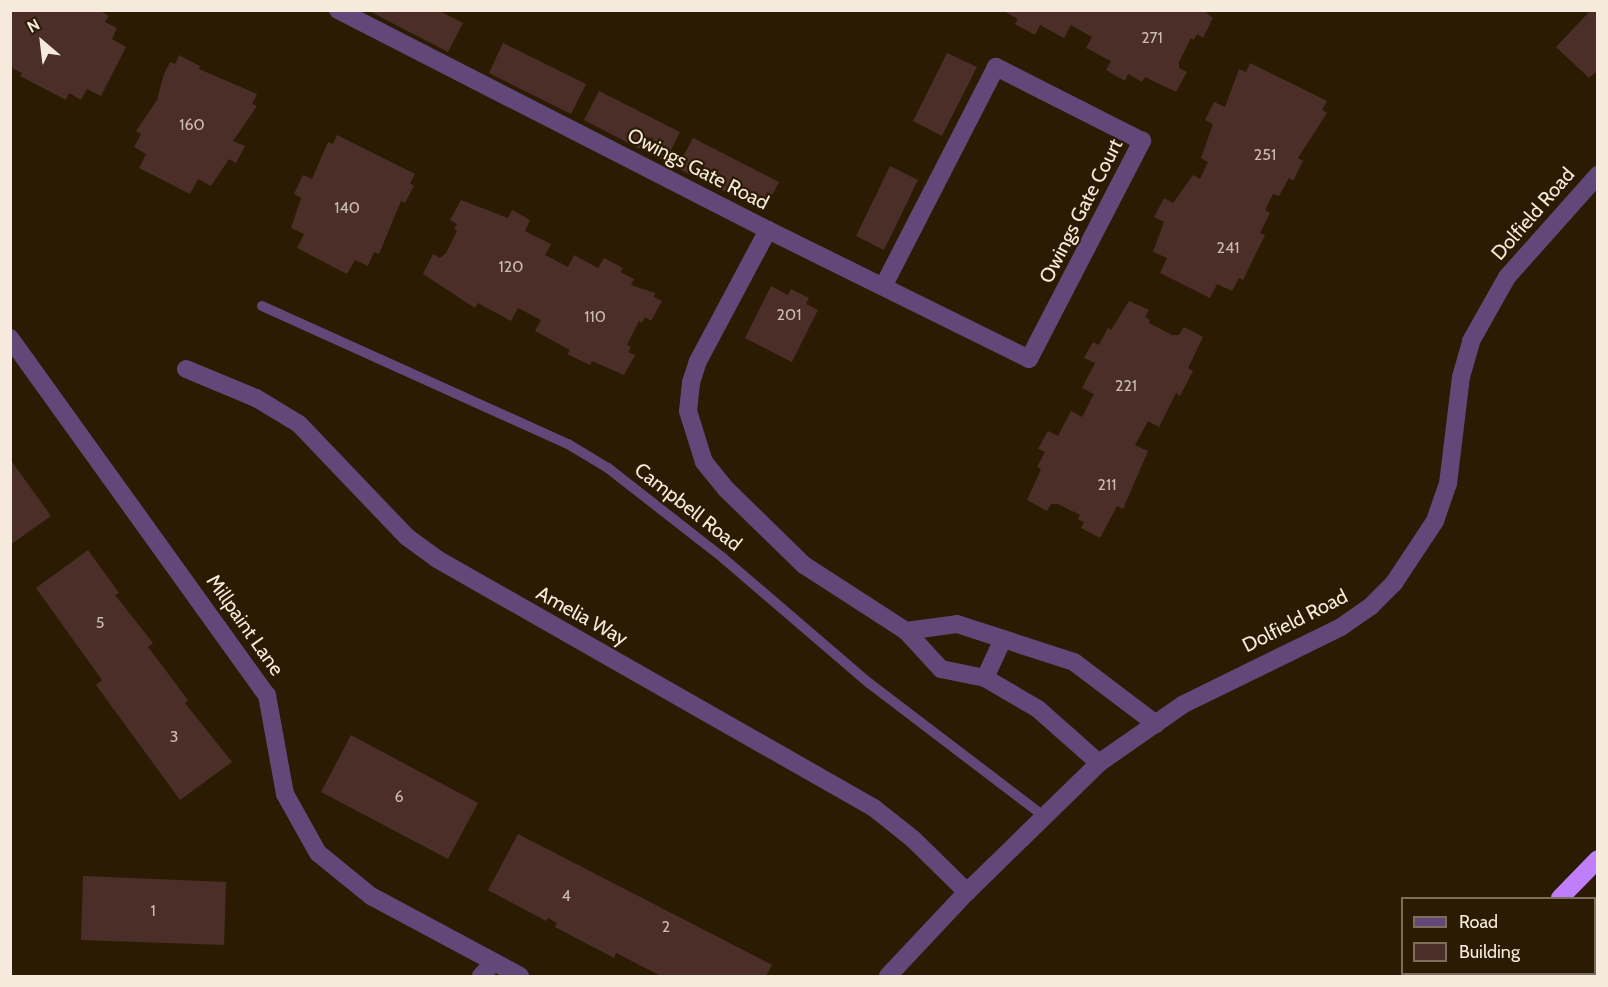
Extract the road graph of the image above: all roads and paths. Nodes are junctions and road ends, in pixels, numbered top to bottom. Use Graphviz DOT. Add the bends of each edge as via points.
graph roads {
  1 [pos="338,10"];
  2 [pos="1598,175"];
  3 [pos="768,230"];
  4 [pos="884,285"];
  5 [pos="262,306"];
  6 [pos="10,338"];
  7 [pos="186,369"];
  8 [pos="906,631"];
  9 [pos="1003,639"];
  10 [pos="985,678"];
  11 [pos="1156,724"];
  12 [pos="1099,763"];
  13 [pos="1042,815"];
  14 [pos="1598,860"];
  15 [pos="967,892"];
  16 [pos="1561,897"];
  17 [pos="494,962"];
  18 [pos="481,976"];
  19 [pos="520,976"];
  20 [pos="888,976"];
  1 -- 3 [label="street, Owings Gate Road"];
  2 -- 11 [label="street, Dolfield Road" via="1507,277 1471,341 1461,377 1448,484 1435,520 1394,582 1371,606 1341,627 1228,681"];
  3 -- 4 [label="street, Owings Gate Court"];
  3 -- 8 [label="street, Owings Gate Road" via="698,361 688,411 693,434 704,462 726,489 804,565 840,592"];
  4 -- 4 [label="street, Owings Gate Court" via="1029,359 1142,141 996,67"];
  5 -- 13 [label="lane, Campbell Road" via="568,444 608,468 715,551 869,683"];
  6 -- 17 [label="street, Millpaint Lane" via="267,695 285,794 318,853 371,896"];
  7 -- 15 [label="street, Amelia Way" via="256,398 299,424 407,537 437,559 874,808 913,839"];
  8 -- 9 [label="street" via="957,624"];
  8 -- 10 [label="street, Owings Gate Road" via="941,669"];
  9 -- 10 [label="street"];
  9 -- 11 [label="street" via="1074,662"];
  10 -- 12 [label="street, Owings Gate Road" via="1038,709"];
  11 -- 12 [label="street, Dolfield Road"];
  12 -- 13 [label="street, Dolfield Road"];
  13 -- 15 [label="street, Dolfield Road"];
  14 -- 16 [label="highway"];
  15 -- 20 [label="street, Dolfield Road"];
  17 -- 18 [label="street"];
  17 -- 19 [label="street, Millpaint Lane"];
}
